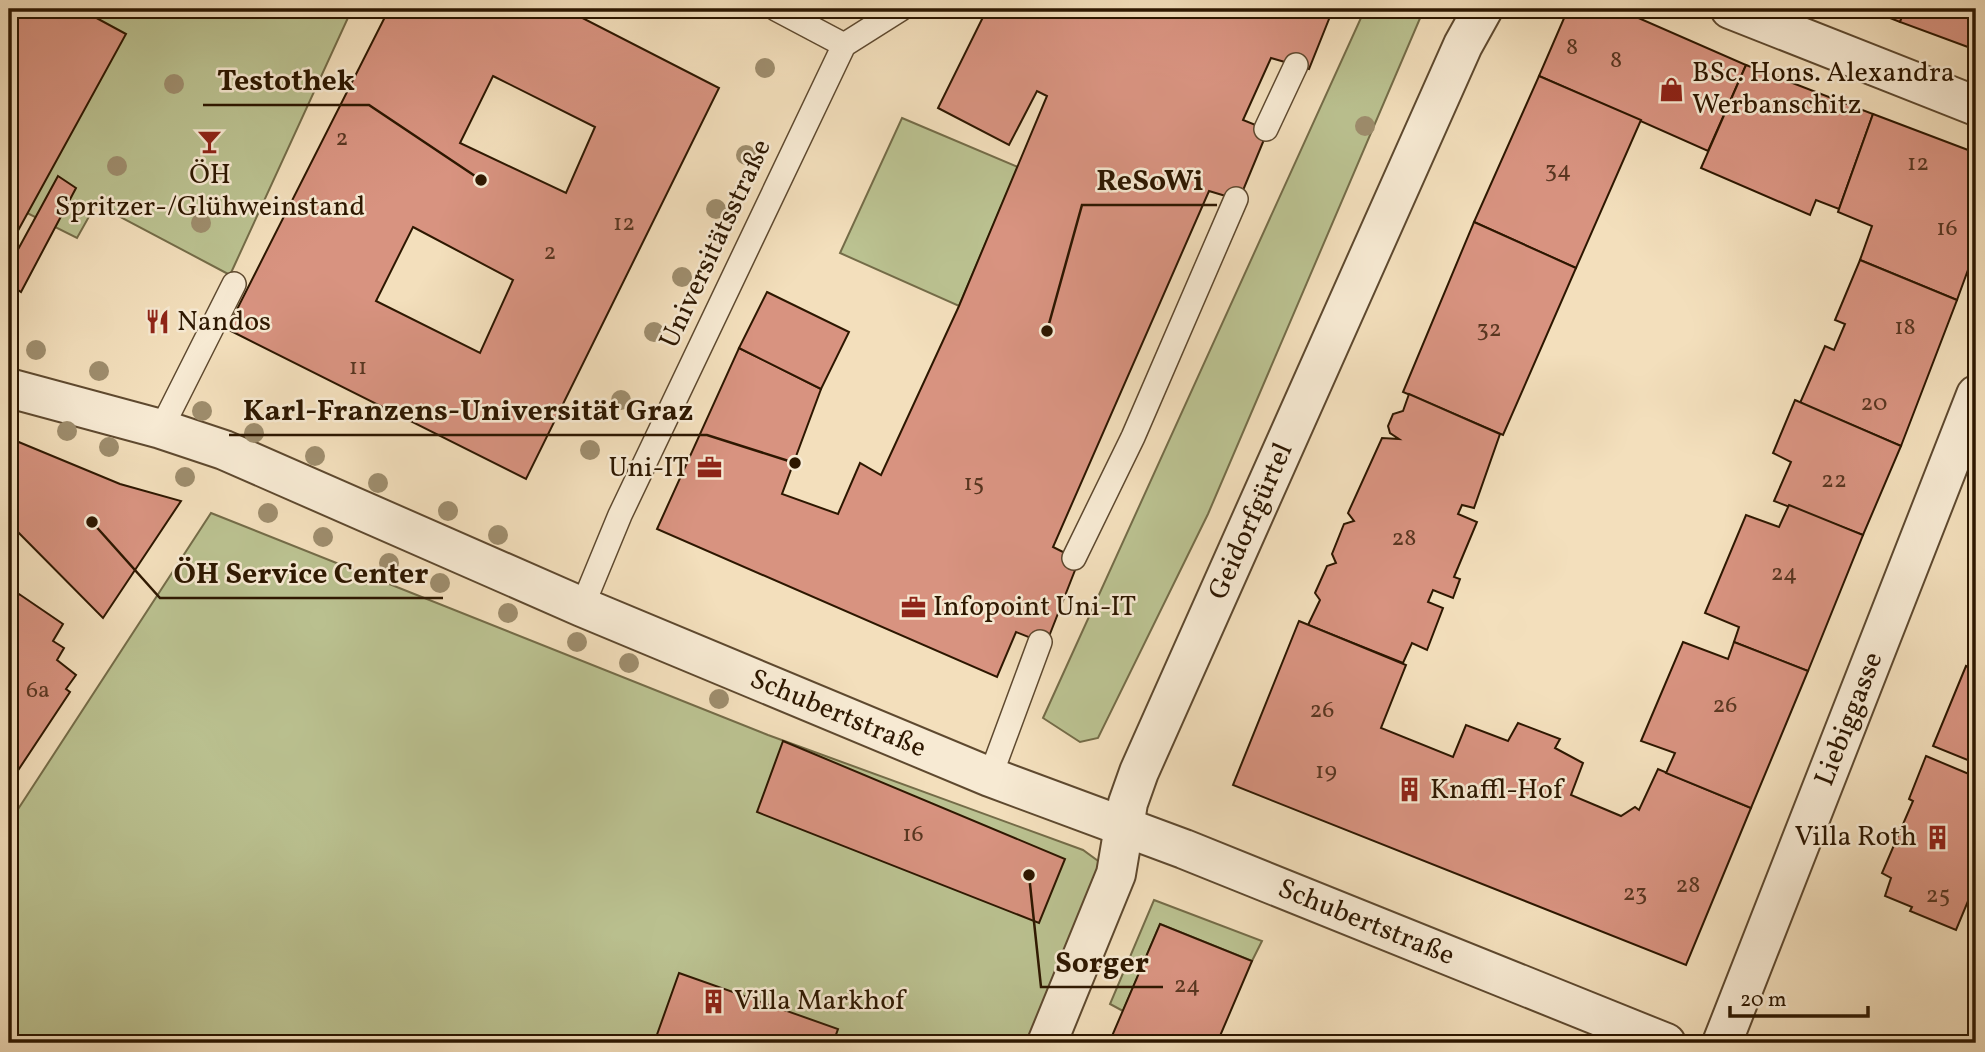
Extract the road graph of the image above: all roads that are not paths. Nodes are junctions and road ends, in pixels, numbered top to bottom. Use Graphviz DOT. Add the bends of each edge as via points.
graph roads {
  1 [pos="776,9"];
  2 [pos="901,9"];
  3 [pos="1483,9"];
  4 [pos="1730,9"];
  5 [pos="844,44"];
  6 [pos="1296,65"];
  7 [pos="1976,106"];
  8 [pos="1266,129"];
  9 [pos="1236,199"];
  10 [pos="234,284"];
  11 [pos="9,388"];
  12 [pos="1976,395"];
  13 [pos="162,429"];
  14 [pos="1074,558"];
  15 [pos="582,607"];
  16 [pos="1040,642"];
  17 [pos="990,777"];
  18 [pos="1124,826"];
  19 [pos="1047,1043"];
  20 [pos="1666,1043"];
  21 [pos="1722,1043"];
  1 -- 5 [label="lane"];
  2 -- 5 [label="lane"];
  3 -- 18 [label="street, Geidorfgürtel" via="1139,772"];
  4 -- 7 [label="street"];
  5 -- 15 [label="lane, Universitätsstraße" via="626,503"];
  6 -- 8 [label="lane"];
  9 -- 14 [label="lane" via="1133,437"];
  10 -- 13 [label="lane"];
  11 -- 13 [label="street, Schubertstraße"];
  12 -- 21 [label="street, Liebiggasse"];
  13 -- 15 [label="street, Schubertstraße" via="224,450"];
  15 -- 17 [label="street, Schubertstraße"];
  16 -- 17 [label="lane"];
  17 -- 18 [label="street, Schubertstraße"];
  18 -- 19 [label="street, Geidorfgürtel" via="1116,874"];
  18 -- 20 [label="street, Schubertstraße"];
}
